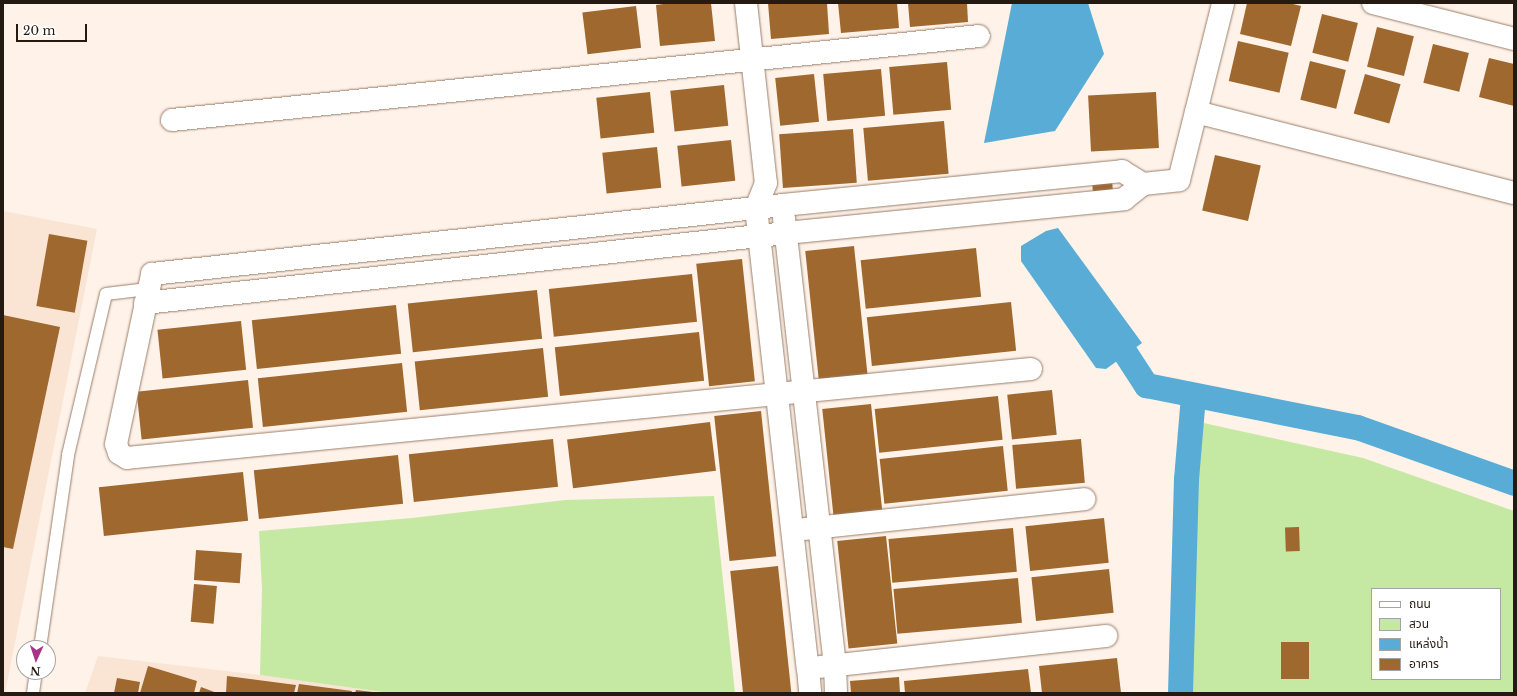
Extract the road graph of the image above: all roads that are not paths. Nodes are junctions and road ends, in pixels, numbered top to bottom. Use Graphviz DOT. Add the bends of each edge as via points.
graph roads {
  1 [pos="746,3"];
  2 [pos="1223,3"];
  3 [pos="1373,3"];
  4 [pos="979,36"];
  5 [pos="1514,39"];
  6 [pos="752,60"];
  7 [pos="1196,112"];
  8 [pos="172,120"];
  9 [pos="1078,175"];
  10 [pos="1022,181"];
  11 [pos="766,183"];
  12 [pos="1143,184"];
  13 [pos="958,188"];
  14 [pos="905,193"];
  15 [pos="1514,193"];
  16 [pos="852,198"];
  17 [pos="1082,204"];
  18 [pos="783,205"];
  19 [pos="756,208"];
  20 [pos="1025,209"];
  21 [pos="961,215"];
  22 [pos="638,221"];
  23 [pos="908,221"];
  24 [pos="855,226"];
  25 [pos="561,229"];
  26 [pos="786,233"];
  27 [pos="759,236"];
  28 [pos="490,237"];
  29 [pos="417,245"];
  30 [pos="641,249"];
  31 [pos="339,253"];
  32 [pos="564,257"];
  33 [pos="264,262"];
  34 [pos="493,265"];
  35 [pos="420,273"];
  36 [pos="342,282"];
  37 [pos="267,290"];
  38 [pos="147,296"];
  39 [pos="796,322"];
  40 [pos="769,325"];
  41 [pos="1031,369"];
  42 [pos="804,392"];
  43 [pos="777,395"];
  44 [pos="812,462"];
  45 [pos="785,465"];
  46 [pos="1084,499"];
  47 [pos="819,528"];
  48 [pos="792,530"];
  49 [pos="827,597"];
  50 [pos="800,600"];
  51 [pos="1106,636"];
  52 [pos="41,640"];
  53 [pos="835,665"];
  54 [pos="808,668"];
  55 [pos="35,680"];
  56 [pos="33,693"];
  57 [pos="810,693"];
  58 [pos="836,693"];
  1 -- 6 [label="street"];
  2 -- 7 [label="street"];
  3 -- 5 [label="street"];
  4 -- 6 [label="street"];
  6 -- 8 [label="street"];
  6 -- 11 [label="street"];
  7 -- 12 [label="street" via="1179,180"];
  7 -- 15 [label="street"];
  9 -- 10 [label="street"];
  9 -- 12 [label="street" via="1122,171"];
  9 -- 17 [label="street"];
  10 -- 13 [label="street"];
  10 -- 20 [label="street"];
  11 -- 18 [label="street"];
  11 -- 19 [label="street"];
  12 -- 17 [label="street" via="1124,199"];
  13 -- 14 [label="street"];
  13 -- 21 [label="street"];
  14 -- 16 [label="street"];
  14 -- 23 [label="street"];
  16 -- 18 [label="street"];
  16 -- 24 [label="street"];
  17 -- 20 [label="street"];
  18 -- 19 [label="street"];
  18 -- 26 [label="street"];
  19 -- 22 [label="street"];
  19 -- 27 [label="street"];
  20 -- 21 [label="street"];
  21 -- 23 [label="street"];
  22 -- 25 [label="street"];
  22 -- 30 [label="street"];
  23 -- 24 [label="street"];
  24 -- 26 [label="street"];
  25 -- 28 [label="street"];
  25 -- 32 [label="street"];
  26 -- 27 [label="street"];
  26 -- 39 [label="street"];
  27 -- 30 [label="street"];
  27 -- 40 [label="street"];
  28 -- 29 [label="street"];
  28 -- 34 [label="street"];
  29 -- 31 [label="street"];
  29 -- 35 [label="street"];
  30 -- 32 [label="street"];
  31 -- 33 [label="street"];
  31 -- 36 [label="street"];
  32 -- 34 [label="street"];
  33 -- 37 [label="street"];
  33 -- 38 [label="street" via="152,274"];
  34 -- 35 [label="street"];
  35 -- 36 [label="street"];
  36 -- 37 [label="street"];
  37 -- 38 [label="street"];
  38 -- 43 [label="street" via="116,444 120,453 127,458"];
  38 -- 52 [label="lane" via="106,294 68,455"];
  39 -- 40 [label="street"];
  39 -- 42 [label="street"];
  40 -- 43 [label="street"];
  41 -- 42 [label="street"];
  42 -- 43 [label="street"];
  42 -- 44 [label="street"];
  43 -- 45 [label="street"];
  44 -- 45 [label="street"];
  44 -- 47 [label="street"];
  45 -- 48 [label="street"];
  46 -- 47 [label="street"];
  47 -- 48 [label="street"];
  47 -- 49 [label="street"];
  48 -- 50 [label="street"];
  49 -- 50 [label="street"];
  49 -- 53 [label="street"];
  50 -- 54 [label="street"];
  51 -- 53 [label="street"];
  53 -- 54 [label="street"];
  53 -- 58 [label="street"];
  54 -- 57 [label="street"];
  55 -- 56 [label="lane"];
}
